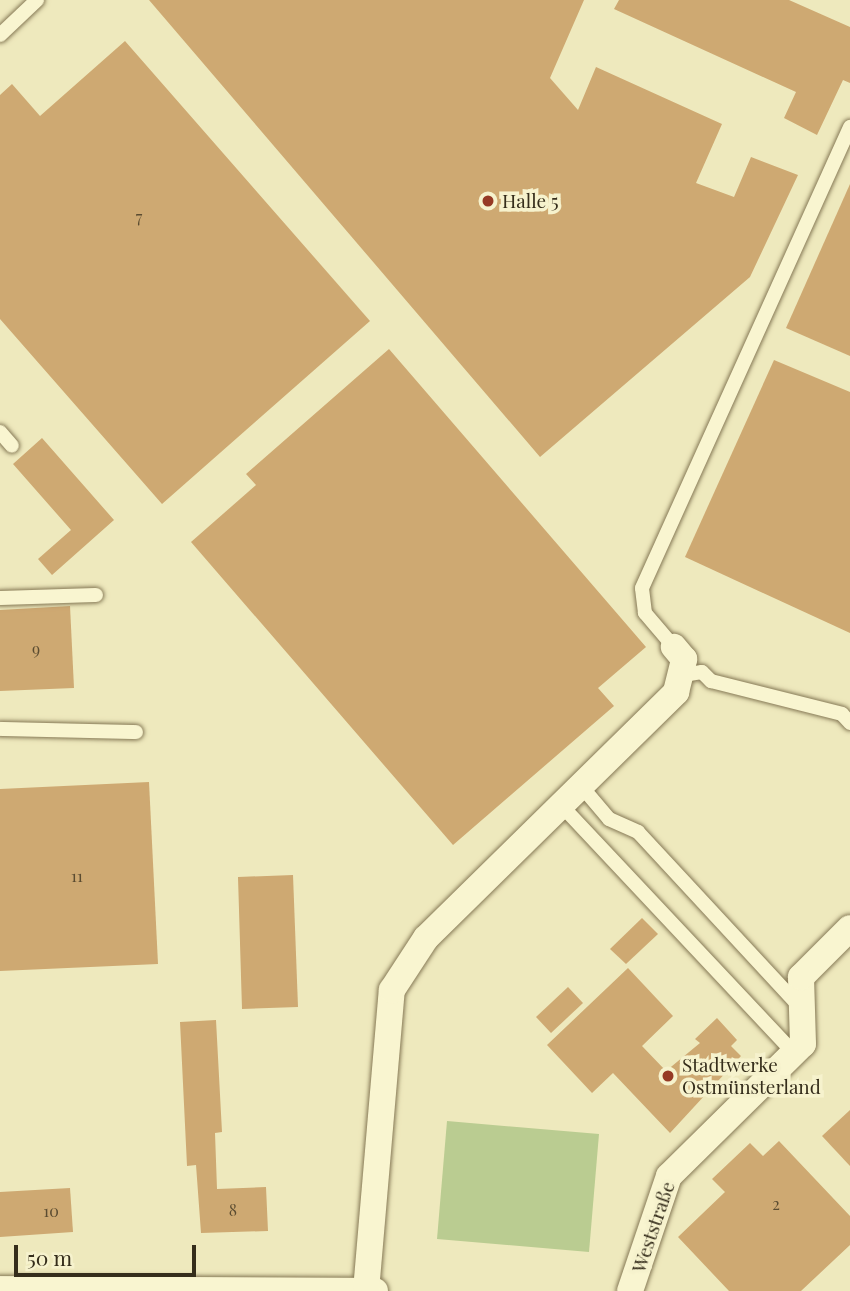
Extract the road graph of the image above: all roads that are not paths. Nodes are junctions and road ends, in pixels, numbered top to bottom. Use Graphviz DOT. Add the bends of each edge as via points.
graph roads {
  1 [pos="37,0"];
  2 [pos="0,35"];
  3 [pos="850,127"];
  4 [pos="0,432"];
  5 [pos="12,446"];
  6 [pos="96,595"];
  7 [pos="0,598"];
  8 [pos="674,647"];
  9 [pos="683,675"];
  10 [pos="850,723"];
  11 [pos="0,729"];
  12 [pos="136,733"];
  13 [pos="582,787"];
  14 [pos="562,806"];
  15 [pos="850,928"];
  16 [pos="801,1008"];
  17 [pos="794,1053"];
  18 [pos="0,1289"];
  19 [pos="366,1291"];
  20 [pos="375,1291"];
  21 [pos="630,1291"];
  1 -- 2 [label="lane"];
  3 -- 8 [label="lane" via="642,588 645,613"];
  4 -- 5 [label="lane"];
  6 -- 7 [label="lane"];
  8 -- 9 [label="street" via="684,659"];
  9 -- 10 [label="lane" via="702,672 711,681 842,714"];
  9 -- 13 [label="street" via="676,692"];
  11 -- 12 [label="lane"];
  13 -- 14 [label="street"];
  13 -- 16 [label="lane" via="609,819 638,832"];
  14 -- 17 [label="lane"];
  14 -- 19 [label="street" via="426,938 392,990"];
  15 -- 16 [label="street" via="801,976"];
  16 -- 17 [label="street" via="803,1044"];
  17 -- 21 [label="street, Weststraße" via="669,1176"];
  18 -- 19 [label="street"];
  19 -- 20 [label="street"];
}
